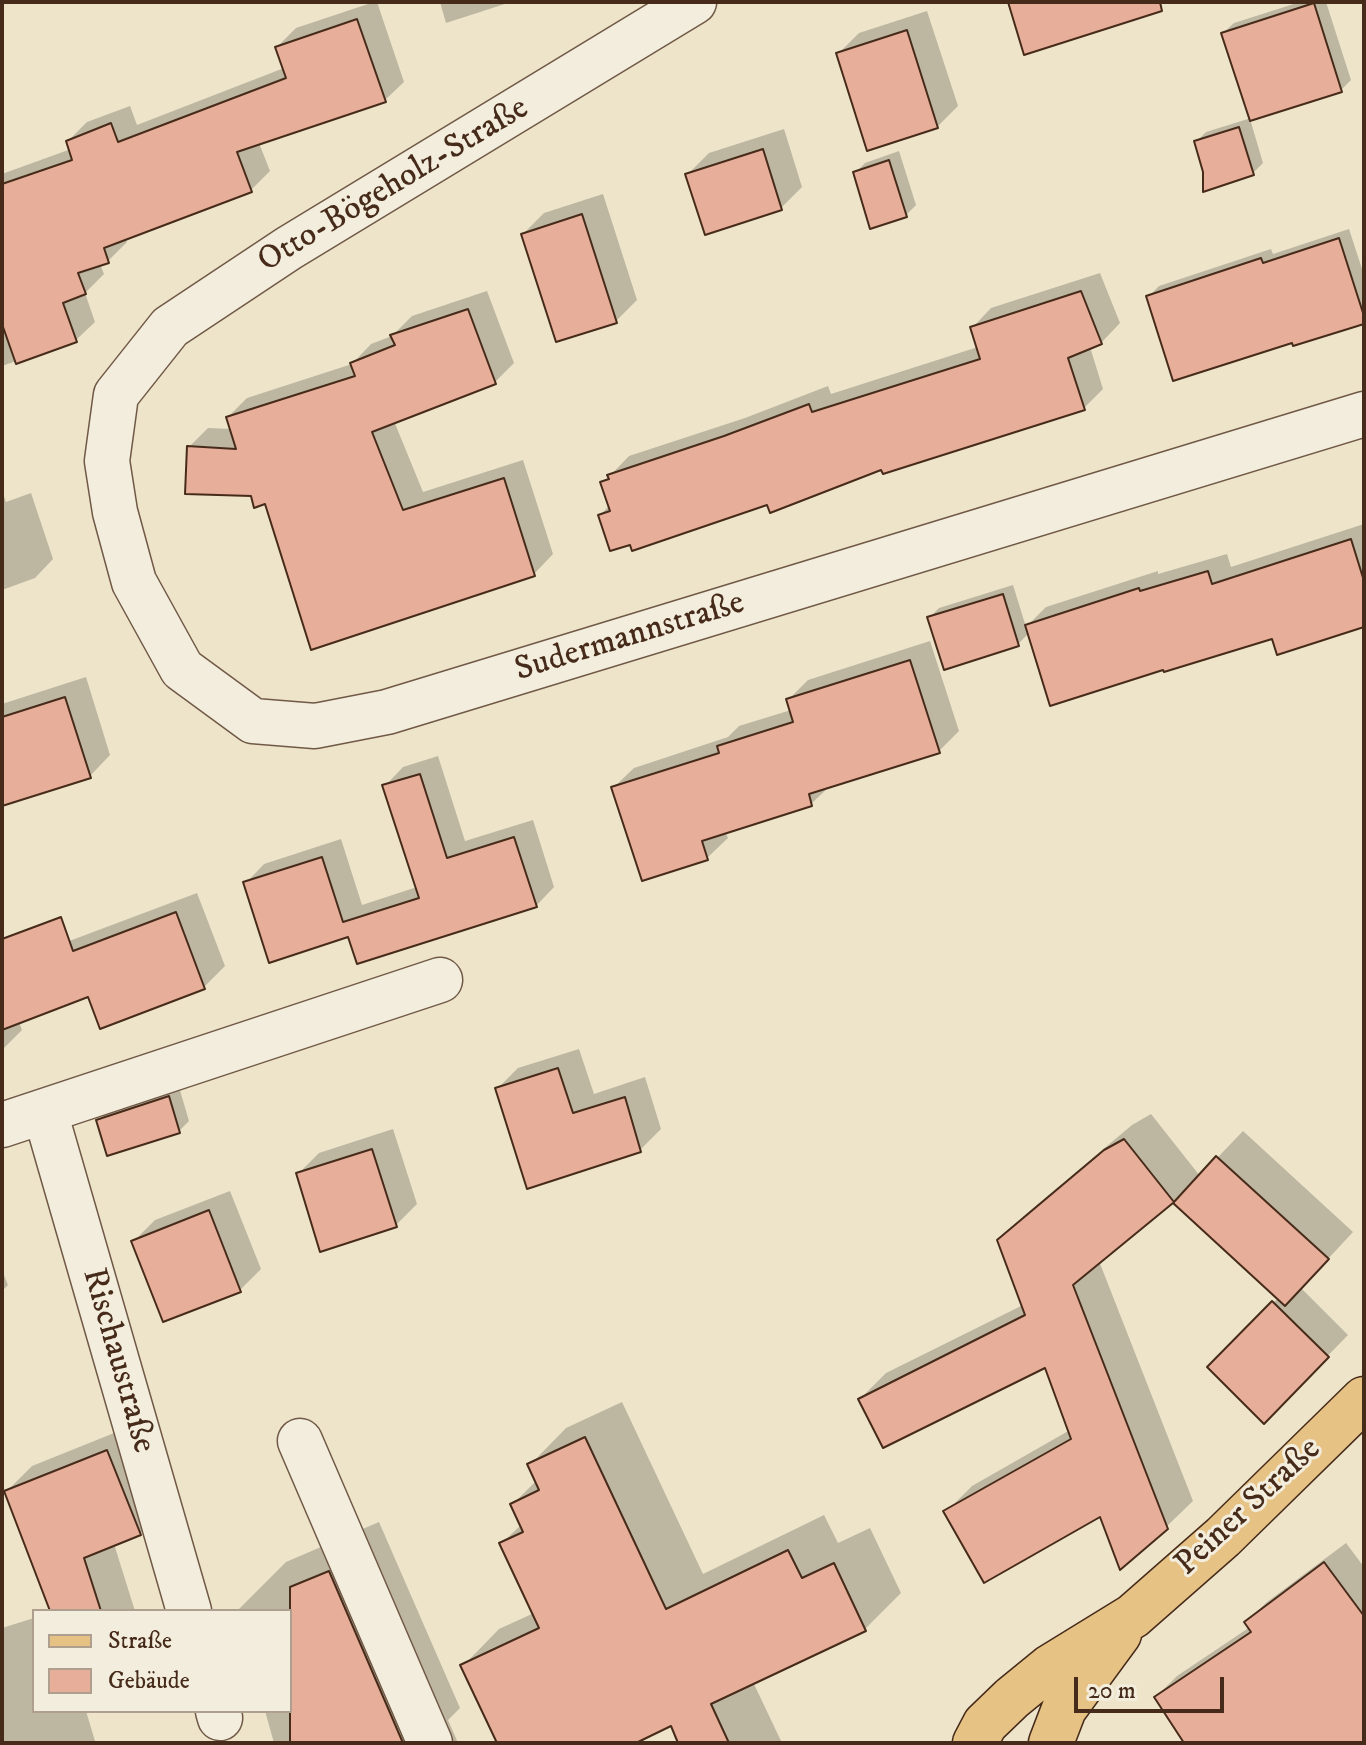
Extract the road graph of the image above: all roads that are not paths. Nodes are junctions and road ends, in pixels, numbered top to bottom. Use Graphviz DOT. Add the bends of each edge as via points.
graph roads {
  1 [pos="694,2"];
  2 [pos="116,395"];
  3 [pos="1364,414"];
  4 [pos="440,980"];
  5 [pos="45,1112"];
  6 [pos="2,1125"];
  7 [pos="1364,1399"];
  8 [pos="300,1441"];
  9 [pos="188,1609"];
  10 [pos="1133,1616"];
  11 [pos="430,1743"];
  12 [pos="975,1743"];
  13 [pos="1051,1743"];
  1 -- 2 [label="street, Otto-Bögeholz-Straße" via="289,248 170,327"];
  2 -- 3 [label="street, Sudermannstraße" via="107,461 115,512 134,582 182,669 253,721 315,726 387,712"];
  4 -- 5 [label="street"];
  5 -- 6 [label="street"];
  5 -- 9 [label="street, Rischaustraße"];
  7 -- 10 [label="main road, Peiner Straße" via="1223,1537"];
  8 -- 11 [label="street"];
  10 -- 12 [label="main road, Peiner Straße" via="1050,1667 985,1724"];
  10 -- 13 [label="main road, Peiner Straße" via="1064,1709"];
}
